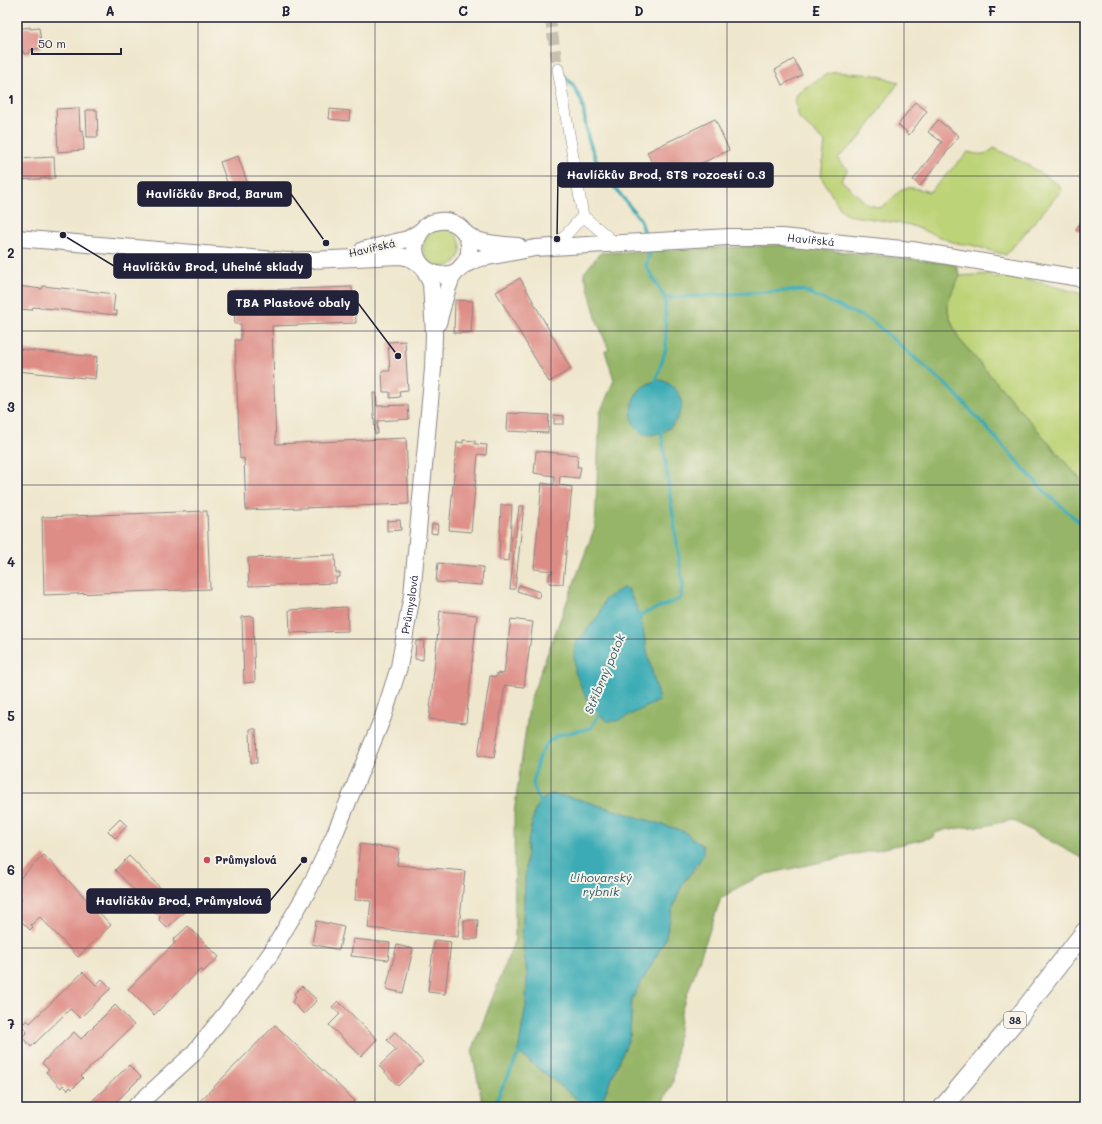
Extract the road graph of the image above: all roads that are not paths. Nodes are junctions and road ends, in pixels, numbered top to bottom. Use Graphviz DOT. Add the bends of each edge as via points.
graph roads {
  1 [pos="558,69"];
  2 [pos="583,216"];
  3 [pos="421,231"];
  4 [pos="464,232"];
  5 [pos="17,238"];
  6 [pos="615,243"];
  7 [pos="555,247"];
  8 [pos="535,248"];
  9 [pos="320,260"];
  10 [pos="422,266"];
  11 [pos="460,268"];
  12 [pos="1085,279"];
  13 [pos="434,334"];
  14 [pos="1085,931"];
  15 [pos="135,1107"];
  16 [pos="943,1107"];
  1 -- 2 [label="street"];
  2 -- 6 [label="street"];
  2 -- 7 [label="street"];
  3 -- 4 [label="street, Havířská" via="430,224 443,221 454,223"];
  3 -- 9 [label="street, Havířská" via="393,244"];
  3 -- 10 [label="street" via="416,239 415,248"];
  4 -- 8 [label="street, Havířská" via="472,239 482,242"];
  4 -- 11 [label="street" via="470,249"];
  5 -- 9 [label="street, Havířská" via="265,260"];
  6 -- 7 [label="street, Havířská"];
  6 -- 12 [label="street, Havířská" via="782,237 912,250"];
  7 -- 8 [label="street, Havířská"];
  8 -- 11 [label="street, Havířská" via="477,259"];
  9 -- 10 [label="street, Havířská" via="400,256 410,258"];
  10 -- 11 [label="street, Havířská" via="429,272 439,275 452,274"];
  10 -- 13 [label="street, Průmyslová" via="431,283"];
  11 -- 13 [label="street, Průmyslová" via="450,282"];
  13 -- 15 [label="street, Průmyslová" via="432,383 412,596 399,667 383,717 310,887 271,953 193,1054"];
  14 -- 16 [label="main road, 38" via="1020,1015"];
}
